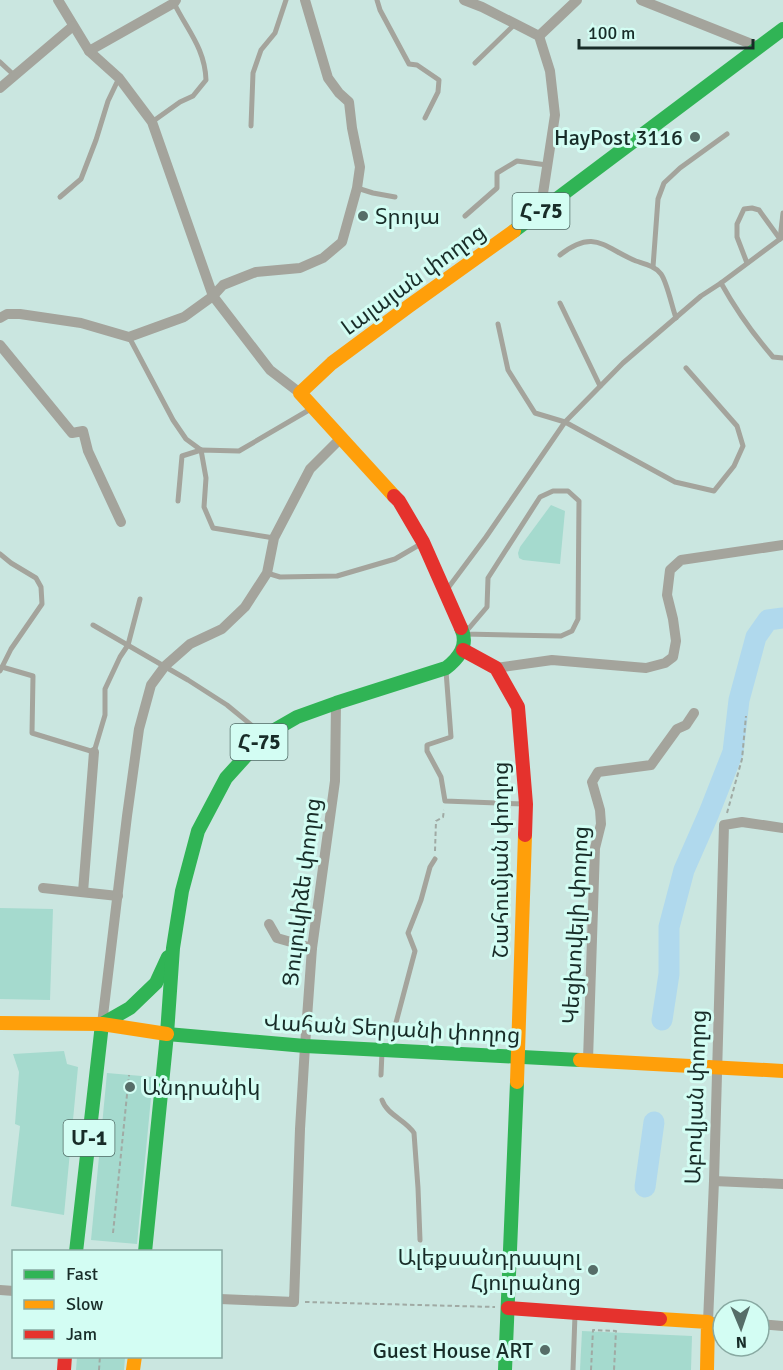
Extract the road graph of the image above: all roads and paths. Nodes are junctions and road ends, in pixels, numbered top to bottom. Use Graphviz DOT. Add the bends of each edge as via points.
graph roads {
  1 [pos="58,0"];
  2 [pos="286,0"];
  3 [pos="305,0"];
  4 [pos="377,0"];
  5 [pos="464,0"];
  6 [pos="577,0"];
  7 [pos="641,0"];
  8 [pos="175,2"];
  9 [pos="515,24"];
  10 [pos="73,26"];
  11 [pos="783,29"];
  12 [pos="539,36"];
  13 [pos="759,46"];
  14 [pos="89,51"];
  15 [pos="0,62"];
  16 [pos="475,63"];
  17 [pos="15,76"];
  18 [pos="119,78"];
  19 [pos="0,88"];
  20 [pos="425,118"];
  21 [pos="152,122"];
  22 [pos="251,126"];
  23 [pos="727,134"];
  24 [pos="547,165"];
  25 [pos="357,188"];
  26 [pos="60,197"];
  27 [pos="395,197"];
  28 [pos="540,213"];
  29 [pos="783,213"];
  30 [pos="465,216"];
  31 [pos="781,238"];
  32 [pos="560,255"];
  33 [pos="747,263"];
  34 [pos="653,267"];
  35 [pos="721,283"];
  36 [pos="213,296"];
  37 [pos="560,303"];
  38 [pos="0,318"];
  39 [pos="676,318"];
  40 [pos="498,324"];
  41 [pos="129,338"];
  42 [pos="0,345"];
  43 [pos="783,358"];
  44 [pos="686,368"];
  45 [pos="600,386"];
  46 [pos="300,393"];
  47 [pos="313,408"];
  48 [pos="566,422"];
  49 [pos="341,438"];
  50 [pos="201,450"];
  51 [pos="178,501"];
  52 [pos="121,522"];
  53 [pos="274,538"];
  54 [pos="423,542"];
  55 [pos="783,545"];
  56 [pos="0,554"];
  57 [pos="267,573"];
  58 [pos="445,592"];
  59 [pos="140,599"];
  60 [pos="93,625"];
  61 [pos="464,634"];
  62 [pos="128,645"];
  63 [pos="463,650"];
  64 [pos="165,666"];
  65 [pos="446,668"];
  66 [pos="496,668"];
  67 [pos="1,669"];
  68 [pos="336,703"];
  69 [pos="694,713"];
  70 [pos="746,716"];
  71 [pos="264,736"];
  72 [pos="94,752"];
  73 [pos="445,801"];
  74 [pos="526,804"];
  75 [pos="724,825"];
  76 [pos="783,828"];
  77 [pos="435,859"];
  78 [pos="43,888"];
  79 [pos="83,892"];
  80 [pos="118,896"];
  81 [pos="269,924"];
  82 [pos="172,948"];
  83 [pos="312,948"];
  84 [pos="0,1023"];
  85 [pos="102,1024"];
  86 [pos="167,1034"];
  87 [pos="305,1046"];
  88 [pos="385,1050"];
  89 [pos="518,1056"];
  90 [pos="588,1060"];
  91 [pos="717,1067"];
  92 [pos="783,1071"];
  93 [pos="129,1075"];
  94 [pos="381,1075"];
  95 [pos="382,1100"];
  96 [pos="714,1181"];
  97 [pos="783,1184"];
  98 [pos="113,1233"];
  99 [pos="420,1240"];
  100 [pos="76,1250"];
  101 [pos="145,1250"];
  102 [pos="222,1299"];
  103 [pos="294,1302"];
  104 [pos="508,1308"];
  105 [pos="575,1313"];
  106 [pos="708,1322"];
  107 [pos="505,1370"];
  108 [pos="573,1370"];
  109 [pos="591,1370"];
  110 [pos="614,1370"];
  111 [pos="707,1370"];
  1 -- 10 [label="street"];
  2 -- 22 [label="lane" via="275,33 261,50 253,74"];
  3 -- 25 [label="street" via="328,78 349,102 360,167"];
  4 -- 20 [label="lane" via="409,64 439,80 438,92"];
  5 -- 9 [label="street"];
  6 -- 12 [label="street"];
  7 -- 13 [label="street"];
  8 -- 14 [label="street"];
  8 -- 21 [label="lane" via="206,67 206,80 193,96"];
  9 -- 12 [label="street"];
  9 -- 16 [label="lane"];
  10 -- 14 [label="street"];
  10 -- 17 [label="street"];
  11 -- 13 [label="main road, Լալայան փողոց / Հ-75"];
  12 -- 24 [label="street" via="550,71 555,115"];
  13 -- 28 [label="main road, Լալայան փողոց / Հ-75"];
  14 -- 18 [label="street"];
  15 -- 17 [label="lane"];
  17 -- 19 [label="street"];
  18 -- 21 [label="street"];
  18 -- 26 [label="lane" via="81,179"];
  21 -- 36 [label="street"];
  23 -- 34 [label="lane" via="664,183 658,199"];
  24 -- 28 [label="street"];
  24 -- 30 [label="lane" via="517,161 497,173 497,188"];
  25 -- 27 [label="lane"];
  25 -- 36 [label="street" via="342,242 323,258 300,268 256,272 223,285"];
  28 -- 46 [label="main road, Լալայան փողոց / Հ-75" via="332,363"];
  29 -- 31 [label="lane"];
  31 -- 33 [label="lane"];
  31 -- 33 [label="lane" via="759,210 744,209 737,224 737,237"];
  32 -- 34 [label="lane" via="580,243 597,241"];
  33 -- 35 [label="lane"];
  34 -- 39 [label="lane" via="663,276"];
  35 -- 39 [label="lane"];
  35 -- 43 [label="lane" via="754,335 773,357"];
  36 -- 41 [label="street" via="184,317"];
  36 -- 46 [label="street" via="270,370"];
  37 -- 45 [label="lane"];
  38 -- 41 [label="street" via="7,314 30,315 81,323"];
  39 -- 45 [label="lane"];
  40 -- 48 [label="lane" via="508,370 536,413"];
  41 -- 50 [label="lane" via="173,420 186,439"];
  42 -- 52 [label="street" via="72,433 83,431 88,451"];
  44 -- 48 [label="lane" via="738,426 743,446 734,466 714,491 675,482"];
  45 -- 48 [label="lane"];
  46 -- 47 [label="main road"];
  47 -- 49 [label="main road"];
  47 -- 50 [label="lane" via="239,451"];
  48 -- 58 [label="lane"];
  49 -- 53 [label="street" via="310,469"];
  49 -- 54 [label="main road" via="399,501"];
  50 -- 51 [label="lane" via="182,456"];
  50 -- 53 [label="lane" via="206,478 204,507 213,528"];
  53 -- 57 [label="street"];
  54 -- 57 [label="lane" via="394,559 337,576"];
  54 -- 58 [label="main road"];
  55 -- 66 [label="street" via="681,560 670,570 667,595 676,641 673,657 665,663 646,668 552,660"];
  56 -- 67 [label="lane" via="36,578 42,596 37,614"];
  57 -- 64 [label="street" via="246,607 222,629 190,644"];
  58 -- 61 [label="main road"];
  59 -- 62 [label="lane"];
  60 -- 62 [label="lane"];
  61 -- 61 [label="lane" via="561,636 572,631 578,619 579,501 568,491 553,490 540,496 488,578 487,607"];
  61 -- 63 [label="main road"];
  62 -- 64 [label="lane"];
  62 -- 72 [label="lane" via="105,689 105,715"];
  63 -- 65 [label="main road, Հ-75"];
  63 -- 66 [label="main road"];
  64 -- 71 [label="lane" via="227,705"];
  64 -- 80 [label="street" via="151,685 140,729"];
  65 -- 68 [label="main road, Հ-75"];
  65 -- 73 [label="lane" via="451,737 427,745 426,751 441,777"];
  66 -- 74 [label="main road, Շահումյան փողոց" via="518,707"];
  67 -- 72 [label="lane" via="33,675 32,733"];
  68 -- 71 [label="main road, Հ-75" via="297,717"];
  68 -- 83 [label="street, Ցուլուկիձե փողոց" via="335,781"];
  69 -- 90 [label="street, Կեցխովելի փողոց" via="651,765 598,772 592,782 601,824 595,848"];
  70 -- 75 [label="path" via="742,759"];
  71 -- 82 [label="main road, Հ-75" via="226,778 198,831"];
  72 -- 79 [label="street"];
  73 -- 74 [label="lane"];
  73 -- 77 [label="path" via="443,817 436,821"];
  74 -- 89 [label="main road, Շահումյան փողոց"];
  75 -- 76 [label="street" via="742,822"];
  75 -- 91 [label="street, Աբովյան փողոց"];
  77 -- 88 [label="lane" via="408,933 415,951"];
  78 -- 79 [label="street"];
  79 -- 80 [label="street"];
  80 -- 85 [label="street"];
  81 -- 83 [label="street" via="277,938"];
  82 -- 85 [label="main road, Հ-75" via="156,983 130,1008"];
  82 -- 86 [label="main road, Հ-75"];
  83 -- 87 [label="street, Ցուլուկիձե փողոց"];
  84 -- 85 [label="main road, Վահան Տերյանի փողոց"];
  85 -- 86 [label="main road, Վահան Տերյանի փողոց"];
  85 -- 100 [label="main road, Մ-1"];
  86 -- 87 [label="main road, Վահան Տերյանի փողոց"];
  86 -- 101 [label="main road"];
  87 -- 88 [label="main road, Վահան Տերյանի փողոց"];
  87 -- 103 [label="street, Ցուլուկիձե փողոց"];
  88 -- 89 [label="main road, Վահան Տերյանի փողոց"];
  88 -- 94 [label="lane"];
  89 -- 90 [label="main road, Վահան Տերյանի փողոց"];
  89 -- 104 [label="main road, Շահումյան փողոց"];
  90 -- 91 [label="main road, Վահան Տերյանի փողոց"];
  91 -- 92 [label="main road, Վահան Տերյանի փողոց"];
  91 -- 96 [label="street, Աբովյան փողոց"];
  93 -- 98 [label="path"];
  95 -- 99 [label="lane" via="414,1133"];
  96 -- 97 [label="street"];
  96 -- 106 [label="street, Աբովյան փողոց"];
  102 -- 103 [label="street"];
  103 -- 104 [label="path"];
  104 -- 105 [label="main road"];
  104 -- 107 [label="main road, Շահումյան փողոց"];
  105 -- 106 [label="main road"];
  105 -- 108 [label="lane"];
  106 -- 111 [label="main road, Աբովյան փողոց"];
  109 -- 110 [label="path" via="593,1330 616,1331"];
}
